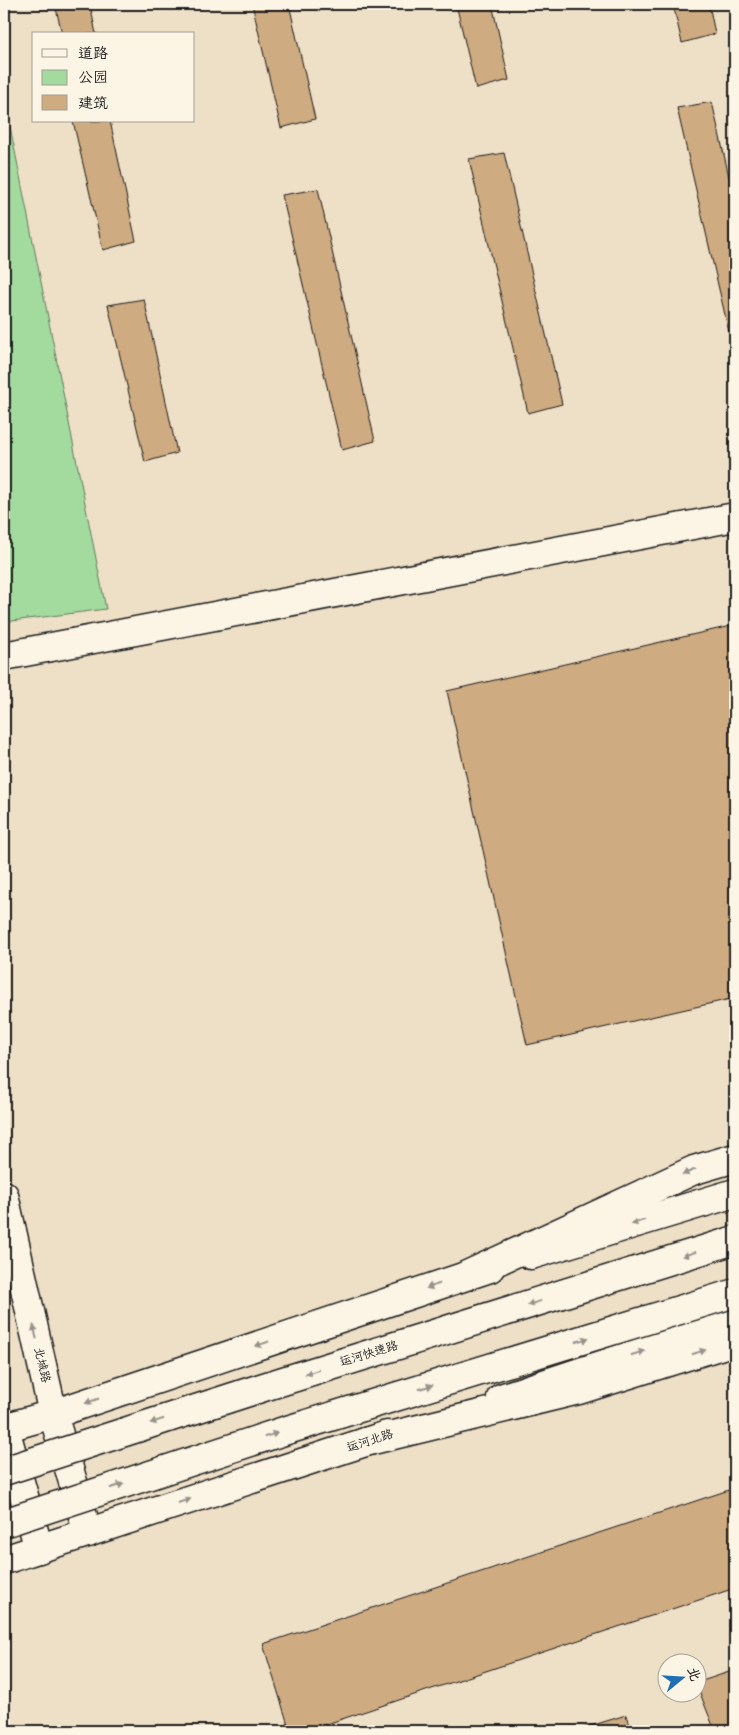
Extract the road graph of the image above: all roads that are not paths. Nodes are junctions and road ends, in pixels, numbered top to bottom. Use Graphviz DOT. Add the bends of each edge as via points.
graph roads {
  1 [pos="735,517"];
  2 [pos="4,656"];
  3 [pos="735,1158"];
  4 [pos="735,1193"];
  5 [pos="4,1195"];
  6 [pos="735,1240"];
  7 [pos="467,1275"];
  8 [pos="735,1292"];
  9 [pos="735,1321"];
  10 [pos="735,1341"];
  11 [pos="53,1414"];
  12 [pos="4,1427"];
  13 [pos="365,1442"];
  14 [pos="4,1471"];
  15 [pos="4,1523"];
  16 [pos="88,1533"];
  17 [pos="39,1549"];
  18 [pos="4,1560"];
  1 -- 2 [label="main road"];
  3 -- 7 [label="main road, one-way" via="694,1170"];
  4 -- 7 [label="main road, one-way"];
  11 -- 5 [label="main road, 北城路, one-way"];
  6 -- 14 [label="main road, 运河快速路, one-way, bridge"];
  7 -- 11 [label="main road, one-way"];
  15 -- 8 [label="main road, one-way, bridge" via="284,1431"];
  13 -- 9 [label="main road, 运河北路, one-way"];
  13 -- 10 [label="main road, one-way" via="580,1390"];
  11 -- 12 [label="main road"];
  11 -- 16 [label="main road, 北城路"];
  12 -- 17 [label="main road"];
  16 -- 13 [label="main road, 运河北路, one-way"];
  16 -- 17 [label="main road, 运河北路"];
  17 -- 18 [label="main road, 运河北路"];
}
